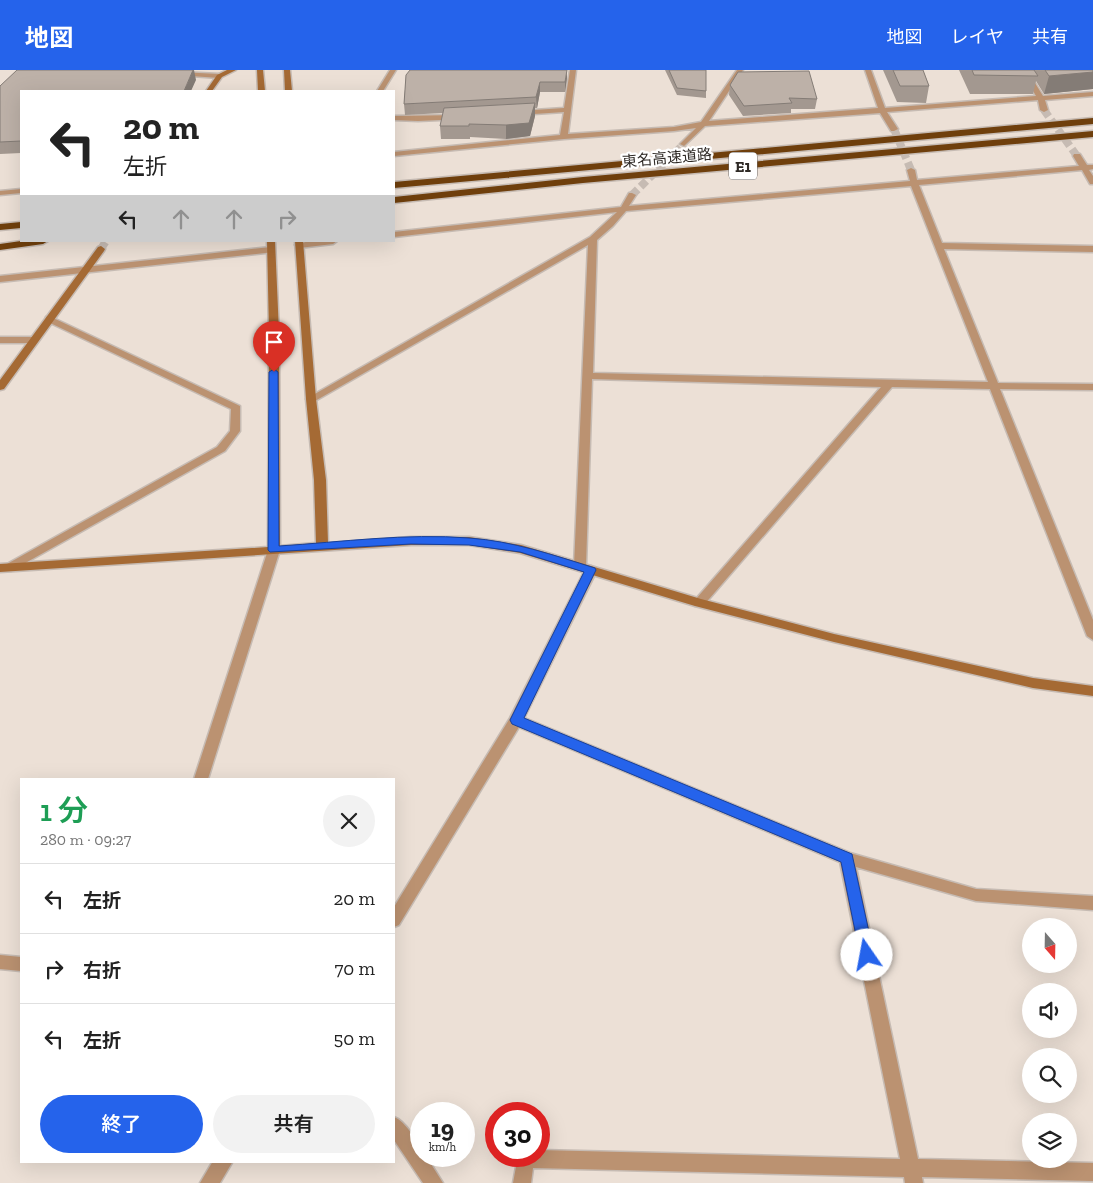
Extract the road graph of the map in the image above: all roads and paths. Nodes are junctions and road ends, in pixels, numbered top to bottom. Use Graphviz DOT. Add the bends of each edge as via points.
graph roads {
  1 [pos="233,70"];
  2 [pos="260,70"];
  3 [pos="287,70"];
  4 [pos="393,70"];
  5 [pos="573,70"];
  6 [pos="740,70"];
  7 [pos="868,70"];
  8 [pos="1024,70"];
  9 [pos="172,74"];
  10 [pos="219,76"];
  11 [pos="210,90"];
  12 [pos="262,90"];
  13 [pos="289,90"];
  14 [pos="381,90"];
  15 [pos="1093,94"];
  16 [pos="1041,98"];
  17 [pos="568,110"];
  18 [pos="882,110"];
  19 [pos="1044,110"];
  20 [pos="512,113"];
  21 [pos="465,116"];
  22 [pos="395,118"];
  23 [pos="1093,121"];
  24 [pos="703,124"];
  25 [pos="894,129"];
  26 [pos="1093,134"];
  27 [pos="564,138"];
  28 [pos="684,144"];
  29 [pos="395,154"];
  30 [pos="1077,156"];
  31 [pos="1089,167"];
  32 [pos="911,170"];
  33 [pos="1093,182"];
  34 [pos="914,183"];
  35 [pos="395,185"];
  36 [pos="20,191"];
  37 [pos="0,193"];
  38 [pos="632,195"];
  39 [pos="395,200"];
  40 [pos="625,209"];
  41 [pos="20,225"];
  42 [pos="0,227"];
  43 [pos="395,234"];
  44 [pos="593,239"];
  45 [pos="34,242"];
  46 [pos="316,242"];
  47 [pos="299,243"];
  48 [pos="0,246"];
  49 [pos="271,246"];
  50 [pos="940,246"];
  51 [pos="1093,249"];
  52 [pos="101,250"];
  53 [pos="87,270"];
  54 [pos="0,279"];
  55 [pos="49,320"];
  56 [pos="0,340"];
  57 [pos="34,340"];
  58 [pos="589,376"];
  59 [pos="889,384"];
  60 [pos="995,386"];
  61 [pos="0,387"];
  62 [pos="1093,387"];
  63 [pos="311,399"];
  64 [pos="322,547"];
  65 [pos="274,550"];
  66 [pos="5,568"];
  67 [pos="585,568"];
  68 [pos="699,604"];
  69 [pos="1093,636"];
  70 [pos="1093,691"];
  71 [pos="516,720"];
  72 [pos="201,778"];
  73 [pos="847,858"];
  74 [pos="1093,903"];
  75 [pos="395,918"];
  76 [pos="0,962"];
  77 [pos="20,964"];
  78 [pos="395,1126"];
  79 [pos="223,1163"];
  80 [pos="1093,1172"];
  81 [pos="913,1175"];
  82 [pos="209,1183"];
  83 [pos="434,1183"];
  84 [pos="522,1183"];
  1 -- 10 [label="street"];
  2 -- 12 [label="street"];
  3 -- 13 [label="street"];
  4 -- 14 [label="street"];
  5 -- 17 [label="street"];
  6 -- 24 [label="street"];
  7 -- 18 [label="street"];
  8 -- 16 [label="street"];
  9 -- 10 [label="street"];
  10 -- 11 [label="street"];
  15 -- 16 [label="street"];
  16 -- 18 [label="street"];
  16 -- 19 [label="street"];
  17 -- 20 [label="street"];
  17 -- 27 [label="street"];
  18 -- 24 [label="street"];
  18 -- 25 [label="street"];
  21 -- 22 [label="street"];
  23 -- 35 [label="highway, 東名高速道路 / E1"];
  24 -- 27 [label="street"];
  24 -- 28 [label="street"];
  26 -- 39 [label="highway, 東名高速道路 / E1"];
  27 -- 29 [label="street"];
  30 -- 31 [label="street"];
  31 -- 33 [label="street"];
  31 -- 34 [label="street"];
  32 -- 34 [label="street"];
  34 -- 40 [label="street"];
  34 -- 50 [label="street"];
  36 -- 37 [label="street"];
  38 -- 40 [label="street"];
  40 -- 43 [label="street"];
  40 -- 44 [label="street"];
  41 -- 42 [label="highway"];
  44 -- 58 [label="street"];
  44 -- 63 [label="street"];
  45 -- 48 [label="highway"];
  46 -- 47 [label="street"];
  47 -- 63 [label="street"];
  49 -- 53 [label="street"];
  49 -- 65 [label="street"];
  50 -- 51 [label="street"];
  50 -- 60 [label="street"];
  52 -- 53 [label="street"];
  53 -- 54 [label="street"];
  53 -- 55 [label="street"];
  55 -- 57 [label="street"];
  55 -- 66 [label="street" via="236,408 235,431 221,449"];
  56 -- 57 [label="street"];
  57 -- 61 [label="street"];
  58 -- 59 [label="street"];
  58 -- 67 [label="street"];
  59 -- 60 [label="street"];
  59 -- 68 [label="street"];
  60 -- 62 [label="street"];
  60 -- 69 [label="street"];
  63 -- 64 [label="street" via="320,480"];
  64 -- 65 [label="street"];
  64 -- 67 [label="street" via="469,541 520,549"];
  65 -- 66 [label="street"];
  65 -- 72 [label="street"];
  67 -- 68 [label="street"];
  67 -- 71 [label="street"];
  68 -- 70 [label="street" via="946,665 1033,684"];
  71 -- 73 [label="street"];
  71 -- 75 [label="street"];
  73 -- 74 [label="street" via="976,895"];
  73 -- 81 [label="street"];
  76 -- 77 [label="street"];
  78 -- 83 [label="street"];
  79 -- 82 [label="street"];
  80 -- 81 [label="street"];
  81 -- 84 [label="street" via="526,1159"];
}
